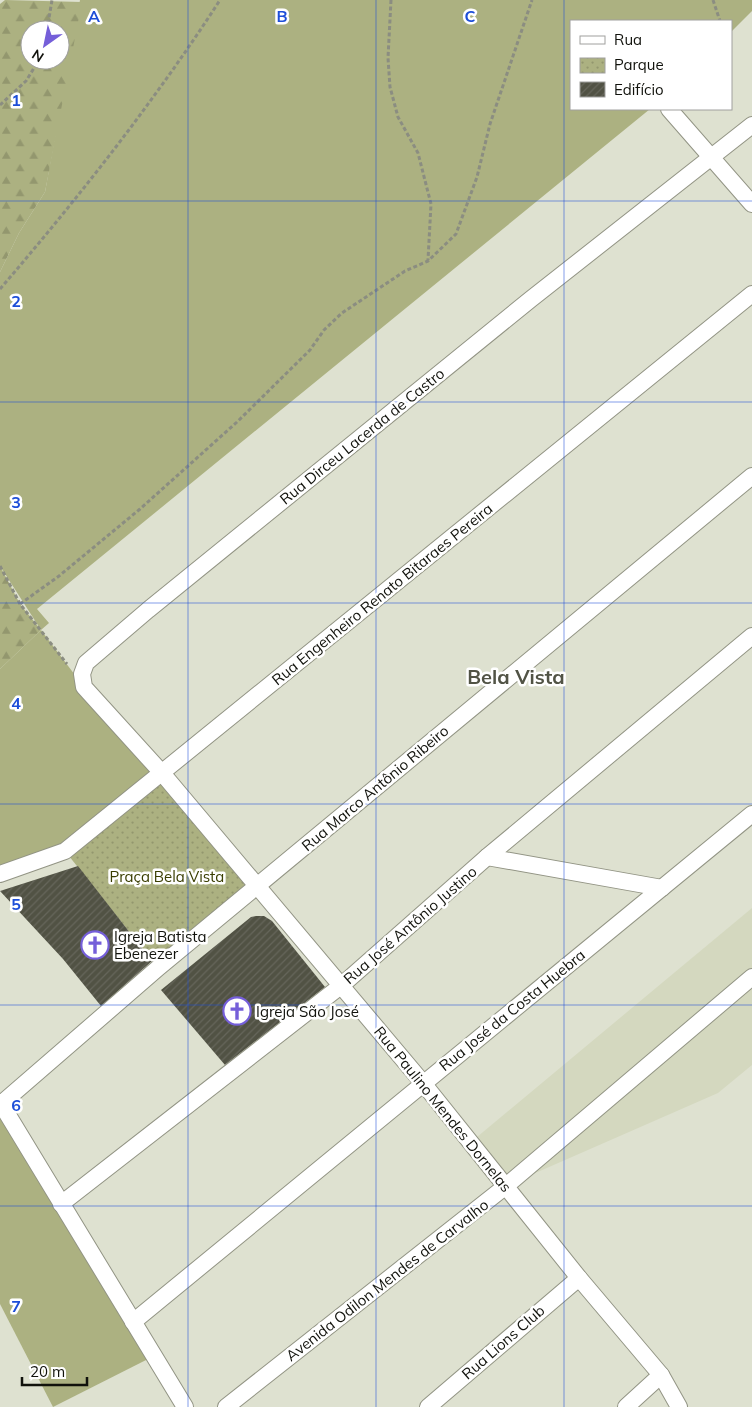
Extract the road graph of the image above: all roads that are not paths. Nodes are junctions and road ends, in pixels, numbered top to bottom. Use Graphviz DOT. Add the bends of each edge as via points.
graph roads {
  1 [pos="670,110"];
  2 [pos="752,125"];
  3 [pos="710,156"];
  4 [pos="752,204"];
  5 [pos="752,294"];
  6 [pos="752,476"];
  7 [pos="752,636"];
  8 [pos="162,772"];
  9 [pos="752,814"];
  10 [pos="487,857"];
  11 [pos="0,874"];
  12 [pos="258,885"];
  13 [pos="662,888"];
  14 [pos="752,977"];
  15 [pos="342,985"];
  16 [pos="423,1083"];
  17 [pos="0,1103"];
  18 [pos="506,1186"];
  19 [pos="61,1204"];
  20 [pos="579,1278"];
  21 [pos="133,1322"];
  22 [pos="661,1375"];
  23 [pos="679,1406"];
  24 [pos="184,1407"];
  25 [pos="226,1407"];
  26 [pos="428,1407"];
  27 [pos="626,1407"];
  1 -- 3 [label="street"];
  2 -- 3 [label="street, Rua Dirceu Lacerda de Castro"];
  3 -- 4 [label="street"];
  3 -- 8 [label="street, Rua Dirceu Lacerda de Castro" via="86,663 82,674 84,687"];
  5 -- 8 [label="street, Rua Engenheiro Renato Bitaraes Pereira"];
  6 -- 12 [label="street, Rua Marco Antônio Ribeiro"];
  7 -- 10 [label="street, Rua José Antônio Justino"];
  8 -- 11 [label="street, Rua Engenheiro Renato Bitaraes Pereira" via="65,851"];
  8 -- 12 [label="street, Rua Paulino Mendes Dornelas"];
  9 -- 13 [label="street, Rua José da Costa Huebra"];
  10 -- 13 [label="street"];
  10 -- 15 [label="street, Rua José Antônio Justino"];
  12 -- 15 [label="street, Rua Paulino Mendes Dornelas"];
  12 -- 17 [label="street, Rua Marco Antônio Ribeiro"];
  13 -- 16 [label="street, Rua José da Costa Huebra"];
  14 -- 18 [label="street, Avenida Odilon Mendes de Carvalho"];
  15 -- 16 [label="street, Rua Paulino Mendes Dornelas"];
  15 -- 19 [label="street, Rua José Antônio Justino"];
  16 -- 18 [label="street, Rua Paulino Mendes Dornelas"];
  16 -- 21 [label="street, Rua José da Costa Huebra"];
  17 -- 19 [label="street"];
  18 -- 20 [label="street, Rua Paulino Mendes Dornelas"];
  18 -- 25 [label="street, Avenida Odilon Mendes de Carvalho"];
  19 -- 21 [label="street"];
  20 -- 22 [label="street, Rua Paulino Mendes Dornelas"];
  20 -- 26 [label="street, Rua Lions Club"];
  21 -- 24 [label="street"];
  22 -- 23 [label="street, Rua Paulino Mendes Dornelas"];
  22 -- 27 [label="street"];
}
